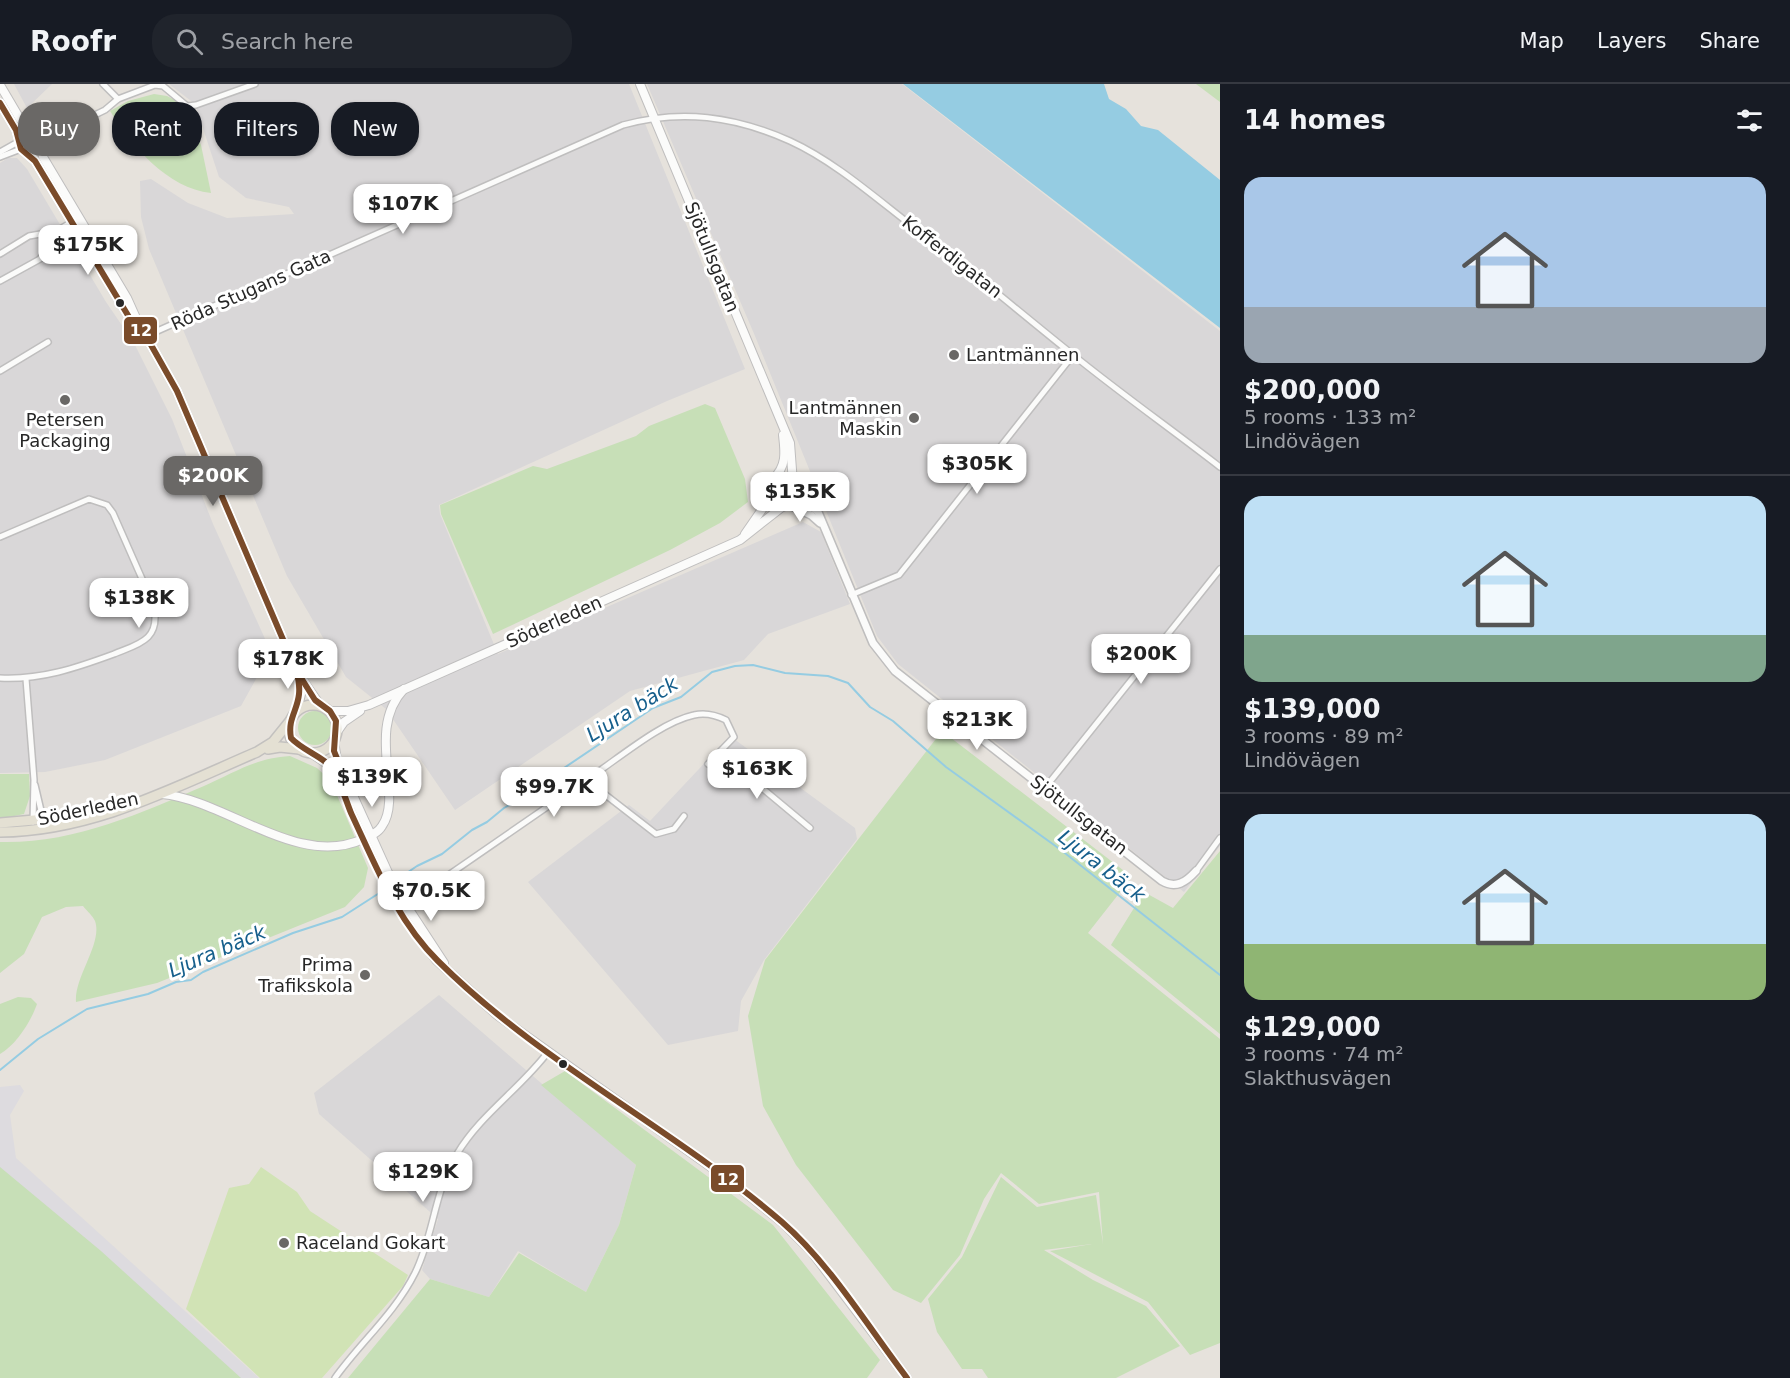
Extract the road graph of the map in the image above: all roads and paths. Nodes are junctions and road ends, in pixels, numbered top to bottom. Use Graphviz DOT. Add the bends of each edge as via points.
graph roads {
  1 [pos="103,84"];
  2 [pos="255,84"];
  3 [pos="640,84"];
  4 [pos="0,85"];
  5 [pos="118,99"];
  6 [pos="0,103"];
  7 [pos="18,112"];
  8 [pos="100,112"];
  9 [pos="654,117"];
  10 [pos="18,139"];
  11 [pos="18,146"];
  12 [pos="18,147"];
  13 [pos="0,152"];
  14 [pos="28,156"];
  15 [pos="43,156"];
  16 [pos="0,157"];
  17 [pos="79,218"];
  18 [pos="71,222"];
  19 [pos="57,231"];
  20 [pos="0,254"];
  21 [pos="0,281"];
  22 [pos="140,328"];
  23 [pos="146,336"];
  24 [pos="48,342"];
  25 [pos="1073,355"];
  26 [pos="0,371"];
  27 [pos="783,430"];
  28 [pos="1220,467"];
  29 [pos="771,480"];
  30 [pos="794,488"];
  31 [pos="766,499"];
  32 [pos="785,506"];
  33 [pos="822,525"];
  34 [pos="0,537"];
  35 [pos="740,540"];
  36 [pos="1220,569"];
  37 [pos="851,595"];
  38 [pos="296,670"];
  39 [pos="0,678"];
  40 [pos="26,679"];
  41 [pos="405,688"];
  42 [pos="320,705"];
  43 [pos="369,705"];
  44 [pos="297,711"];
  45 [pos="330,711"];
  46 [pos="290,721"];
  47 [pos="335,736"];
  48 [pos="306,751"];
  49 [pos="257,752"];
  50 [pos="720,753"];
  51 [pos="708,764"];
  52 [pos="589,778"];
  53 [pos="34,780"];
  54 [pos="176,787"];
  55 [pos="1045,788"];
  56 [pos="161,794"];
  57 [pos="684,816"];
  58 [pos="38,820"];
  59 [pos="0,823"];
  60 [pos="810,828"];
  61 [pos="40,830"];
  62 [pos="0,832"];
  63 [pos="367,837"];
  64 [pos="1220,838"];
  65 [pos="1196,871"];
  66 [pos="390,886"];
  67 [pos="405,905"];
  68 [pos="448,969"];
  69 [pos="548,1052"];
  70 [pos="335,1378"];
  71 [pos="907,1378"];
  1 -- 5 [label="street"];
  2 -- 5 [label="street" via="187,106 163,86 155,85"];
  3 -- 9 [label="main road, Sjötullsgatan"];
  4 -- 7 [label="main road"];
  5 -- 8 [label="street"];
  6 -- 10 [label="main road"];
  9 -- 23 [label="street, Röda Stugans Gata" via="623,125"];
  9 -- 25 [label="street, Kofferdigatan" via="728,120 792,142 855,183 974,273"];
  9 -- 27 [label="main road, Sjötullsgatan"];
  11 -- 13 [label="street"];
  12 -- 16 [label="street"];
  14 -- 18 [label="main road"];
  15 -- 17 [label="main road"];
  17 -- 18 [label="street"];
  17 -- 22 [label="main road" via="127,298"];
  18 -- 19 [label="street"];
  18 -- 22 [label="main road" via="132,322"];
  19 -- 20 [label="street" via="29,236"];
  19 -- 21 [label="street" via="40,259"];
  22 -- 23 [label="main road"];
  23 -- 38 [label="main road" via="187,414"];
  24 -- 26 [label="street"];
  25 -- 28 [label="street, Kofferdigatan"];
  25 -- 37 [label="street" via="899,576"];
  27 -- 29 [label="main road, Sjötullsgatan" via="785,457 780,471"];
  27 -- 30 [label="main road, Sjötullsgatan" via="790,443"];
  29 -- 30 [label="main road" via="781,477"];
  29 -- 31 [label="main road" via="765,488"];
  30 -- 32 [label="main road"];
  30 -- 33 [label="street, Sjötullsgatan" via="818,512"];
  31 -- 32 [label="main road" via="772,506"];
  31 -- 35 [label="main road"];
  32 -- 33 [label="street" via="811,515"];
  32 -- 35 [label="main road, Söderleden"];
  33 -- 37 [label="street, Sjötullsgatan"];
  34 -- 40 [label="street" via="89,500 98,501 113,513 154,606 153,629 133,646 63,672"];
  35 -- 41 [label="main road, Söderleden"];
  36 -- 55 [label="street"];
  37 -- 55 [label="street, Sjötullsgatan" via="873,643 895,671"];
  38 -- 42 [label="main road"];
  38 -- 44 [label="main road" via="301,694"];
  39 -- 40 [label="street"];
  40 -- 53 [label="street"];
  41 -- 43 [label="main road, Söderleden"];
  41 -- 63 [label="main road" via="392,708 386,736 385,822"];
  42 -- 44 [label="main road"];
  42 -- 45 [label="main road"];
  43 -- 45 [label="main road, Söderleden"];
  43 -- 47 [label="main road, Söderleden" via="349,717"];
  44 -- 46 [label="main road"];
  45 -- 47 [label="main road" via="336,721"];
  46 -- 48 [label="main road" via="291,738"];
  46 -- 49 [label="main road, Söderleden" via="273,742"];
  47 -- 48 [label="main road" via="324,750"];
  47 -- 63 [label="main road" via="337,760"];
  48 -- 49 [label="main road, Söderleden" via="280,747"];
  48 -- 63 [label="main road" via="330,766"];
  49 -- 54 [label="main road, Söderleden"];
  50 -- 51 [label="street"];
  50 -- 52 [label="street" via="735,737 726,720 707,713 693,715 666,727"];
  50 -- 60 [label="street"];
  52 -- 57 [label="street" via="656,834 674,829"];
  52 -- 67 [label="street"];
  53 -- 58 [label="street"];
  53 -- 58 [label="street"];
  54 -- 56 [label="main road, Söderleden"];
  54 -- 58 [label="main road, Söderleden" via="92,812"];
  55 -- 65 [label="street, Sjötullsgatan" via="1169,885 1184,882"];
  56 -- 61 [label="main road, Söderleden" via="98,818"];
  56 -- 63 [label="main road" via="180,797 278,836 317,846 343,846"];
  58 -- 59 [label="main road, Söderleden"];
  58 -- 61 [label="street"];
  61 -- 62 [label="main road, Söderleden"];
  63 -- 66 [label="main road"];
  64 -- 65 [label="street"];
  66 -- 67 [label="main road"];
  66 -- 68 [label="main road" via="428,951"];
  67 -- 68 [label="main road"];
  68 -- 69 [label="main road" via="497,1015"];
  69 -- 70 [label="street" via="457,1152 438,1192 415,1275"];
  69 -- 71 [label="main road" via="736,1185 783,1223 811,1251"];
}
